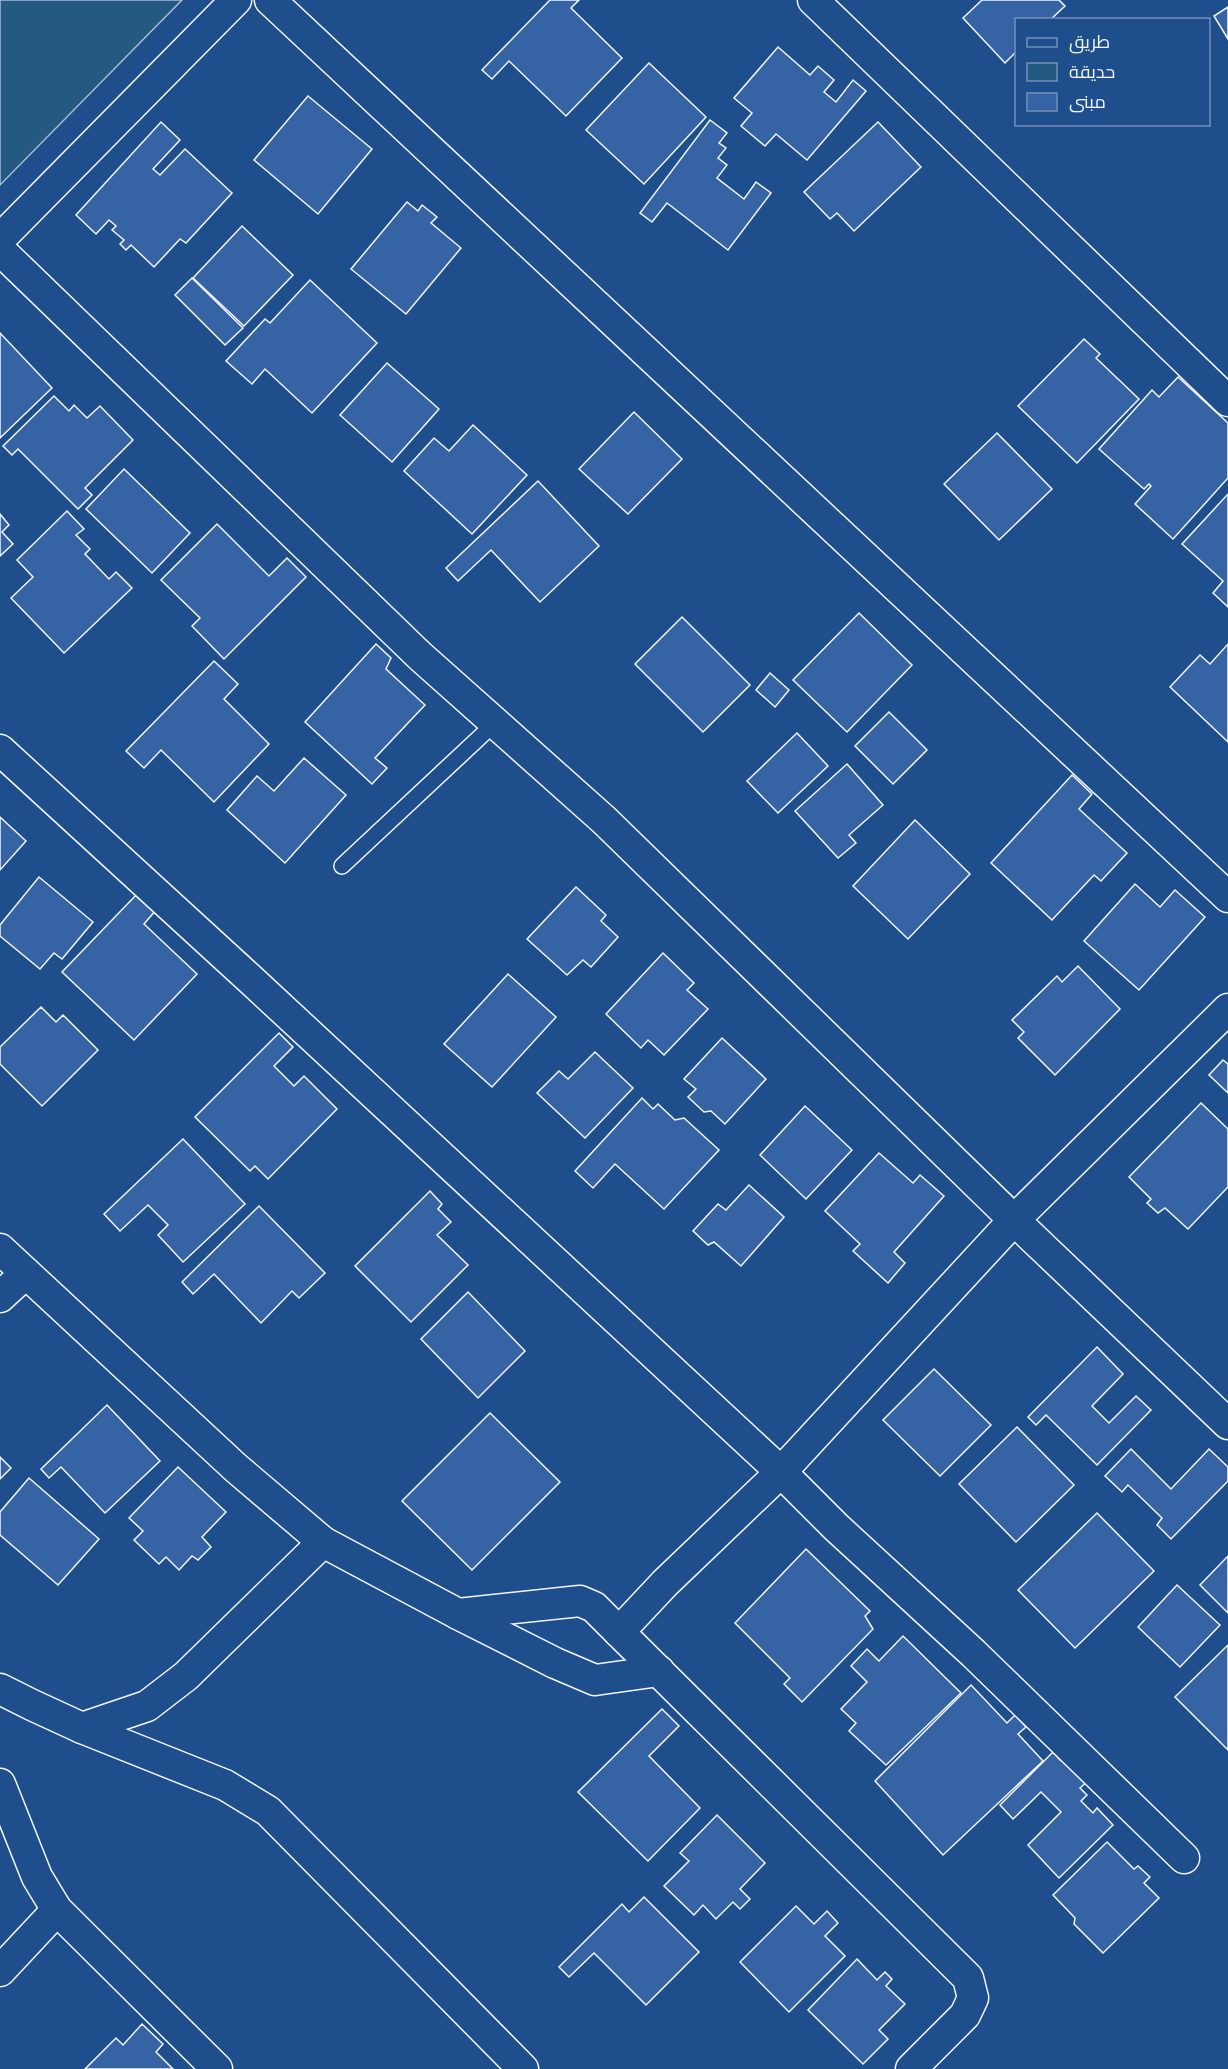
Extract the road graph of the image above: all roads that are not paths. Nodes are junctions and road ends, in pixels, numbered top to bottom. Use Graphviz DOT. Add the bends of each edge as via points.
graph roads {
  1 [pos="236,0"];
  2 [pos="270,0"];
  3 [pos="813,0"];
  4 [pos="0,239"];
  5 [pos="0,250"];
  6 [pos="1228,401"];
  7 [pos="496,722"];
  8 [pos="0,750"];
  9 [pos="342,866"];
  10 [pos="1228,897"];
  11 [pos="1228,1009"];
  12 [pos="1014,1220"];
  13 [pos="0,1249"];
  14 [pos="25,1274"];
  15 [pos="0,1297"];
  16 [pos="1228,1424"];
  17 [pos="781,1472"];
  18 [pos="323,1542"];
  19 [pos="458,1614"];
  20 [pos="619,1632"];
  21 [pos="659,1671"];
  22 [pos="0,1689"];
  23 [pos="82,1728"];
  24 [pos="0,1784"];
  25 [pos="1184,1858"];
  26 [pos="57,1910"];
  27 [pos="0,1971"];
  28 [pos="218,2069"];
  29 [pos="523,2069"];
  30 [pos="911,2069"];
  1 -- 4 [label="street"];
  2 -- 10 [label="street"];
  3 -- 6 [label="street"];
  5 -- 7 [label="street" via="420,656"];
  7 -- 9 [label="lane"];
  7 -- 12 [label="street" via="604,820"];
  8 -- 17 [label="street"];
  11 -- 12 [label="street"];
  12 -- 16 [label="street"];
  12 -- 17 [label="street"];
  13 -- 14 [label="street"];
  14 -- 15 [label="street"];
  14 -- 18 [label="street" via="236,1468"];
  17 -- 20 [label="street"];
  17 -- 25 [label="street"];
  18 -- 19 [label="street"];
  18 -- 23 [label="street" via="186,1676 147,1706"];
  19 -- 20 [label="street" via="580,1601 594,1607"];
  19 -- 21 [label="street" via="596,1680"];
  20 -- 21 [label="street"];
  21 -- 30 [label="street" via="968,1978 973,1998 965,2015"];
  22 -- 23 [label="street"];
  23 -- 29 [label="street" via="225,1785 268,1811"];
  24 -- 26 [label="street" via="37,1877"];
  26 -- 27 [label="street"];
  26 -- 28 [label="street"];
}
